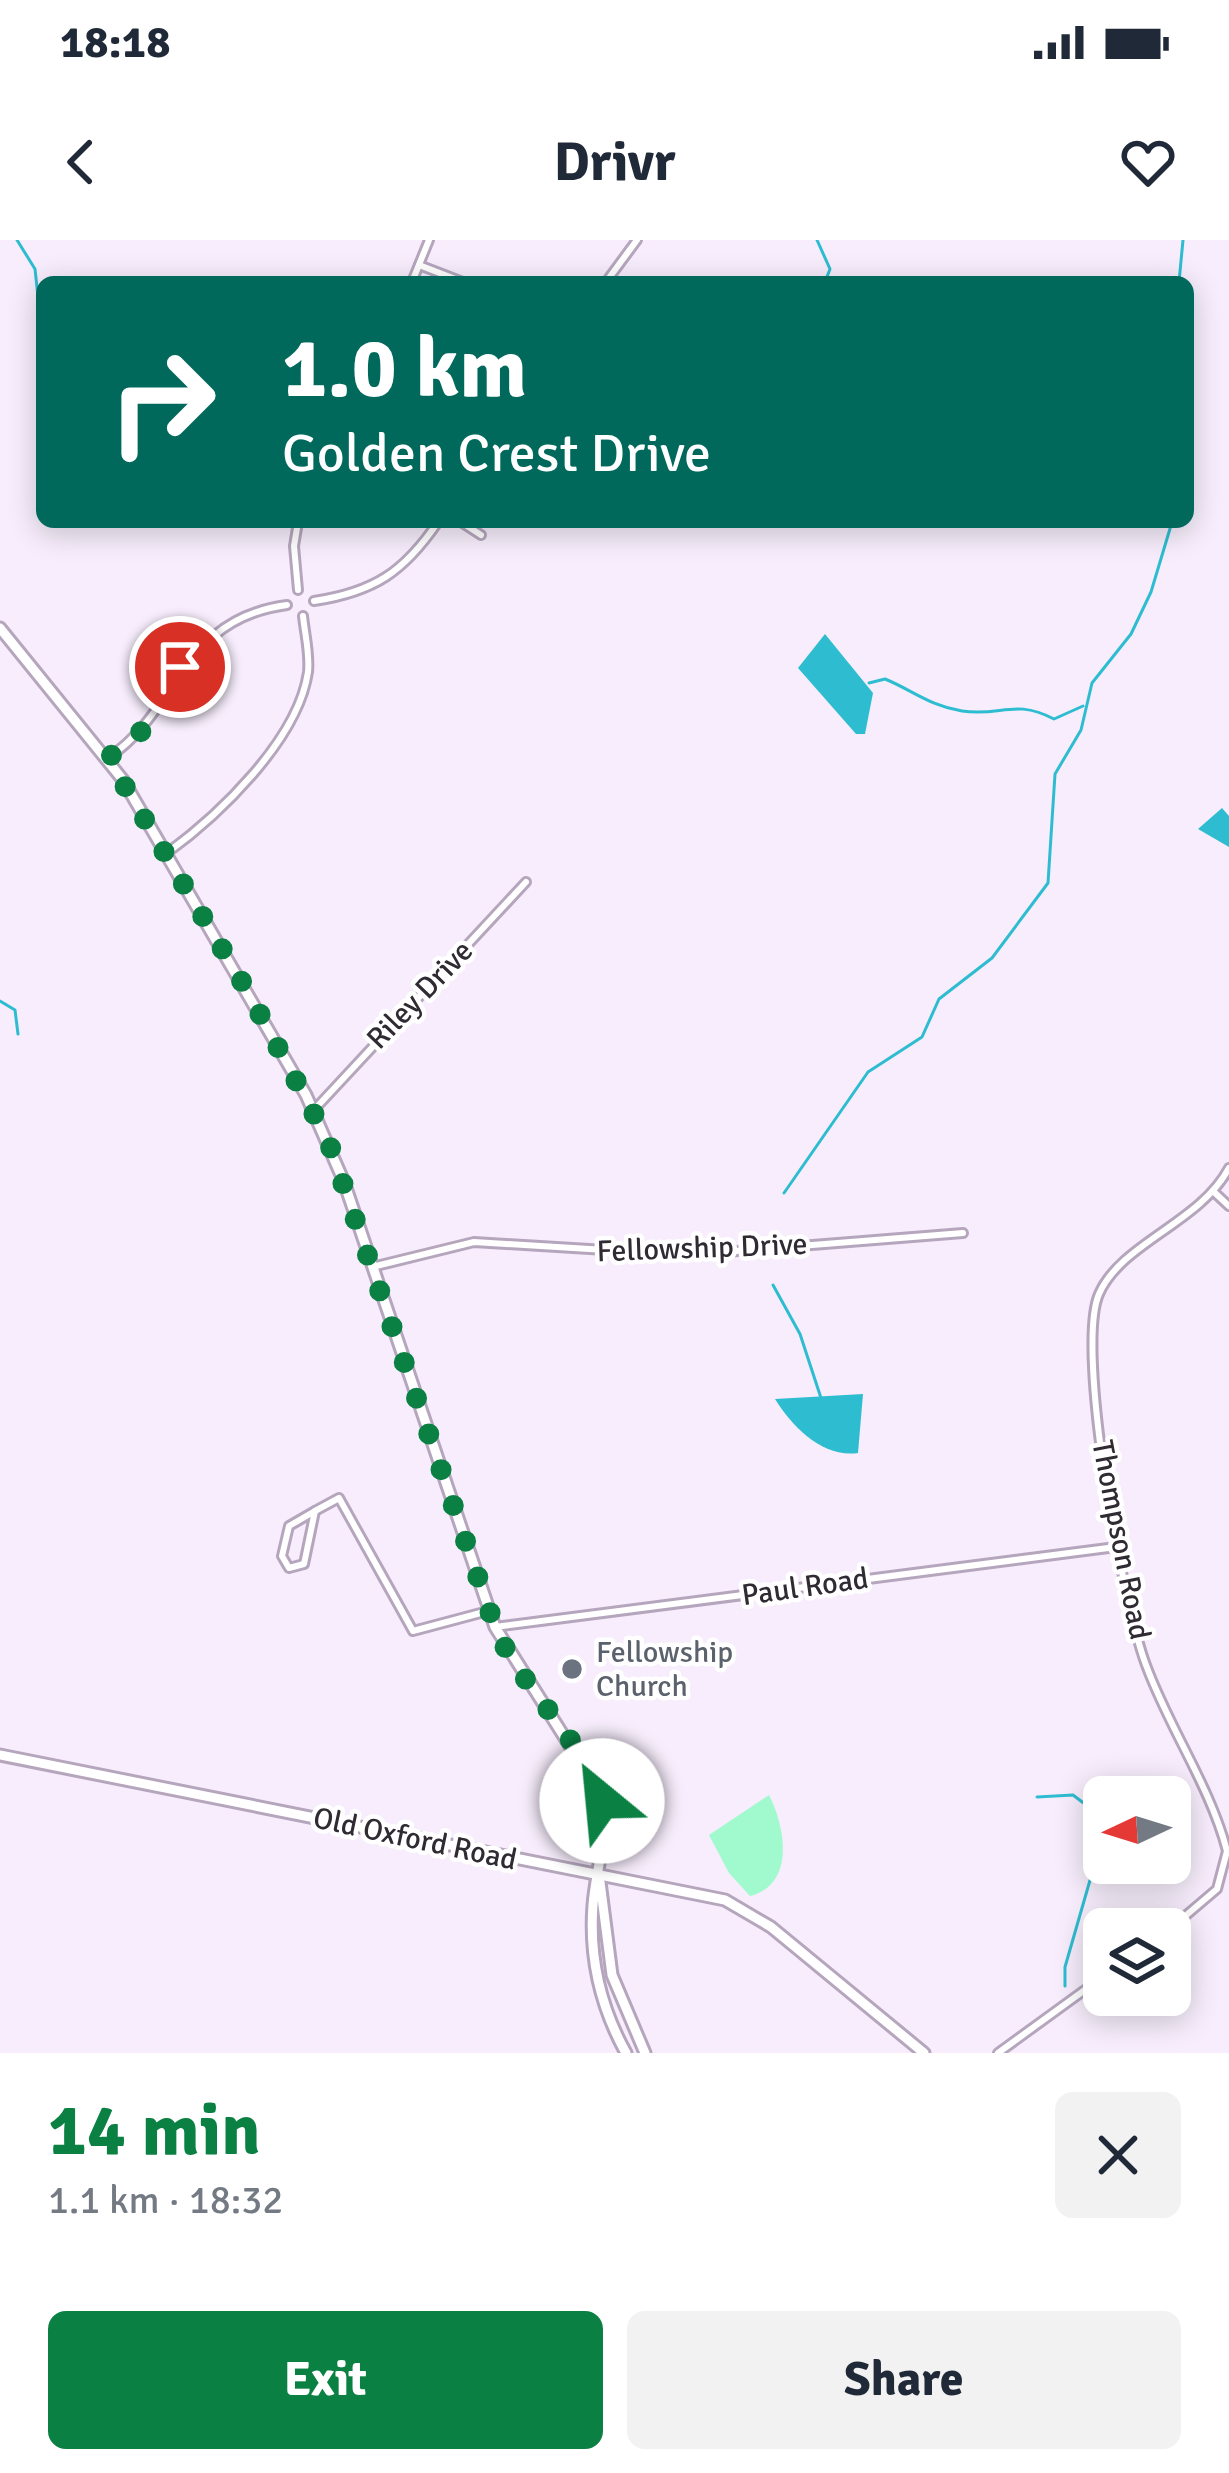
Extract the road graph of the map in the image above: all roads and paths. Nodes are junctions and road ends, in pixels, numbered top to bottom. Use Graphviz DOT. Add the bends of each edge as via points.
graph roads {
  1 [pos="429,240"];
  2 [pos="637,240"];
  3 [pos="419,265"];
  4 [pos="414,276"];
  5 [pos="447,276"];
  6 [pos="610,276"];
  7 [pos="297,528"];
  8 [pos="433,528"];
  9 [pos="470,528"];
  10 [pos="481,535"];
  11 [pos="298,590"];
  12 [pos="314,601"];
  13 [pos="287,605"];
  14 [pos="303,616"];
  15 [pos="0,628"];
  16 [pos="108,758"];
  17 [pos="167,853"];
  18 [pos="526,882"];
  19 [pos="314,1109"];
  20 [pos="1229,1168"];
  21 [pos="1214,1192"];
  22 [pos="1229,1206"];
  23 [pos="963,1233"];
  24 [pos="372,1268"];
  25 [pos="315,1511"];
  26 [pos="1115,1547"];
  27 [pos="488,1611"];
  28 [pos="495,1627"];
  29 [pos="0,1755"];
  30 [pos="599,1876"];
  31 [pos="1191,1911"];
  32 [pos="1083,1991"];
  33 [pos="626,2053"];
  34 [pos="645,2053"];
  35 [pos="924,2053"];
  36 [pos="998,2053"];
  1 -- 3 [label="street"];
  2 -- 6 [label="street"];
  3 -- 4 [label="street"];
  3 -- 5 [label="street"];
  7 -- 11 [label="street"];
  8 -- 12 [label="street" via="384,581"];
  9 -- 10 [label="street"];
  11 -- 12 [label="street"];
  11 -- 13 [label="street"];
  12 -- 14 [label="street"];
  13 -- 14 [label="street"];
  13 -- 16 [label="street" via="250,612 180,667 140,733"];
  14 -- 17 [label="street" via="308,674 293,715 227,804"];
  15 -- 16 [label="street"];
  16 -- 17 [label="street"];
  17 -- 19 [label="street"];
  18 -- 19 [label="street, Riley Drive"];
  19 -- 24 [label="street"];
  20 -- 21 [label="street, Thompson Road"];
  21 -- 22 [label="street"];
  21 -- 26 [label="street, Thompson Road" via="1110,1276 1094,1307"];
  23 -- 24 [label="street, Fellowship Drive" via="687,1255 474,1242"];
  24 -- 27 [label="street"];
  25 -- 25 [label="street" via="289,1526 282,1556 289,1568 304,1564"];
  25 -- 27 [label="street" via="339,1498 413,1631"];
  26 -- 28 [label="street, Paul Road"];
  26 -- 31 [label="street, Thompson Road" via="1146,1667 1227,1851 1217,1889"];
  27 -- 28 [label="street"];
  28 -- 30 [label="street" via="599,1792"];
  29 -- 30 [label="street, Old Oxford Road"];
  30 -- 33 [label="street" via="596,1964"];
  30 -- 34 [label="street" via="612,1975"];
  30 -- 35 [label="street, Old Oxford Road" via="740,1907"];
  32 -- 36 [label="street"];
}
